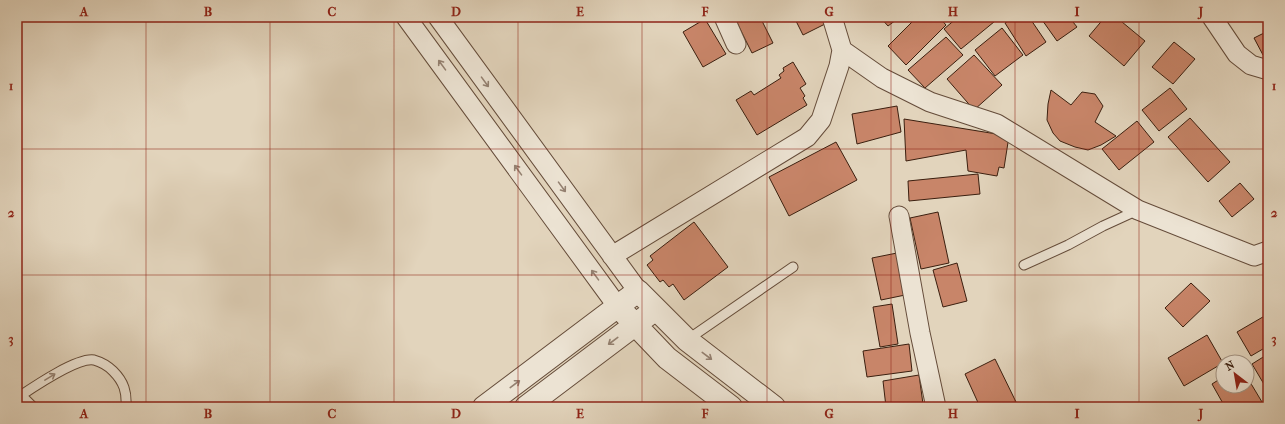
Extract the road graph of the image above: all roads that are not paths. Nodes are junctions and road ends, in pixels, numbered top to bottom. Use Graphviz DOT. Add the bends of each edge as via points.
graph roads {
  1 [pos="406,17"];
  2 [pos="438,17"];
  3 [pos="724,17"];
  4 [pos="832,17"];
  5 [pos="1212,17"];
  6 [pos="736,44"];
  7 [pos="842,50"];
  8 [pos="1268,70"];
  9 [pos="1138,210"];
  10 [pos="899,216"];
  11 [pos="1268,252"];
  12 [pos="612,256"];
  13 [pos="1024,265"];
  14 [pos="793,267"];
  15 [pos="638,291"];
  16 [pos="618,307"];
  17 [pos="656,309"];
  18 [pos="635,325"];
  19 [pos="687,340"];
  20 [pos="17,398"];
  21 [pos="33,407"];
  22 [pos="126,407"];
  23 [pos="484,407"];
  24 [pos="526,407"];
  25 [pos="731,407"];
  26 [pos="774,407"];
  27 [pos="936,407"];
  16 -- 1 [label="street, one-way"];
  2 -- 12 [label="street, one-way"];
  3 -- 6 [label="street"];
  4 -- 7 [label="street"];
  5 -- 8 [label="street" via="1237,54 1250,65"];
  7 -- 9 [label="street" via="882,78 930,102 997,124"];
  7 -- 12 [label="street" via="821,120 806,137"];
  9 -- 11 [label="street" via="1254,256"];
  9 -- 13 [label="lane"];
  10 -- 27 [label="street"];
  12 -- 15 [label="street"];
  14 -- 19 [label="lane"];
  15 -- 16 [label="street"];
  15 -- 17 [label="street"];
  16 -- 18 [label="street"];
  23 -- 16 [label="street, one-way"];
  17 -- 18 [label="street"];
  17 -- 19 [label="street"];
  18 -- 24 [label="street, one-way"];
  18 -- 25 [label="street" via="667,358"];
  19 -- 26 [label="street, one-way"];
  20 -- 21 [label="lane" via="25,399"];
  20 -- 22 [label="lane, one-way" via="78,363 93,360 109,366 120,378 127,394"];
}
